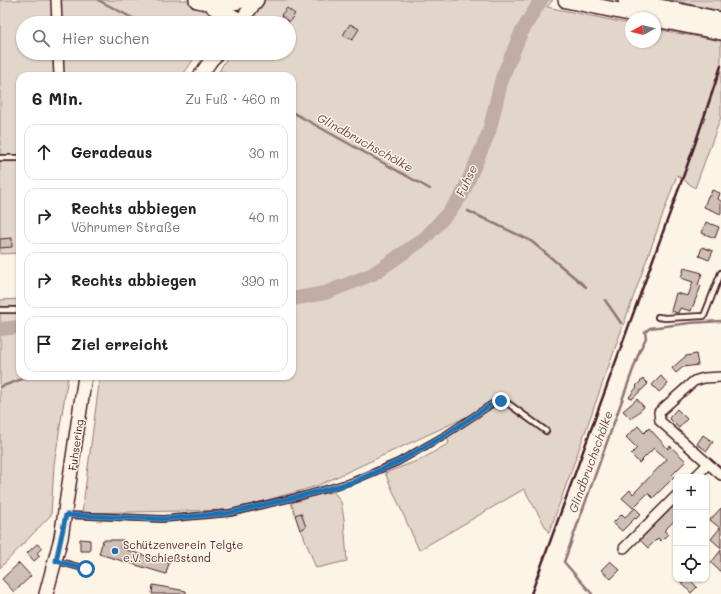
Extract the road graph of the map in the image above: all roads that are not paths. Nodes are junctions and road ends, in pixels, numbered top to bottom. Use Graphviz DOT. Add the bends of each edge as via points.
graph roads {
  1 [pos="56,0"];
  2 [pos="242,0"];
  3 [pos="257,0"];
  4 [pos="566,0"];
  5 [pos="626,0"];
  6 [pos="211,3"];
  7 [pos="625,12"];
  8 [pos="57,16"];
  9 [pos="218,16"];
  10 [pos="239,16"];
  11 [pos="245,16"];
  12 [pos="661,19"];
  13 [pos="715,25"];
  14 [pos="58,60"];
  15 [pos="211,60"];
  16 [pos="59,72"];
  17 [pos="203,72"];
  18 [pos="0,158"];
  19 [pos="16,158"];
  20 [pos="721,273"];
  21 [pos="0,310"];
  22 [pos="16,310"];
  23 [pos="658,317"];
  24 [pos="721,377"];
  25 [pos="85,380"];
  26 [pos="546,431"];
  27 [pos="708,464"];
  28 [pos="698,474"];
  29 [pos="721,475"];
  30 [pos="673,499"];
  31 [pos="66,515"];
  32 [pos="624,548"];
  33 [pos="56,561"];
  34 [pos="86,569"];
  35 [pos="46,594"];
  1 -- 8 [label="street"];
  2 -- 6 [label="highway" via="234,3"];
  3 -- 11 [label="main road"];
  4 -- 7 [label="highway"];
  5 -- 13 [label="highway"];
  6 -- 9 [label="highway"];
  6 -- 10 [label="highway" via="234,8"];
  12 -- 13 [label="highway"];
  14 -- 16 [label="street"];
  15 -- 17 [label="main road"];
  18 -- 19 [label="lane"];
  20 -- 23 [label="lane" via="704,316"];
  21 -- 22 [label="lane"];
  24 -- 27 [label="street" via="694,380 660,412 660,421"];
  25 -- 31 [label="main road, Fuhsering"];
  26 -- 31 [label="lane" via="501,401 492,404 398,462 353,482 305,495 230,513 170,518"];
  27 -- 28 [label="street"];
  27 -- 29 [label="street"];
  30 -- 32 [label="street"];
  31 -- 33 [label="main road, Fuhsering"];
  33 -- 34 [label="lane"];
  33 -- 35 [label="main road, Fuhsering"];
}
